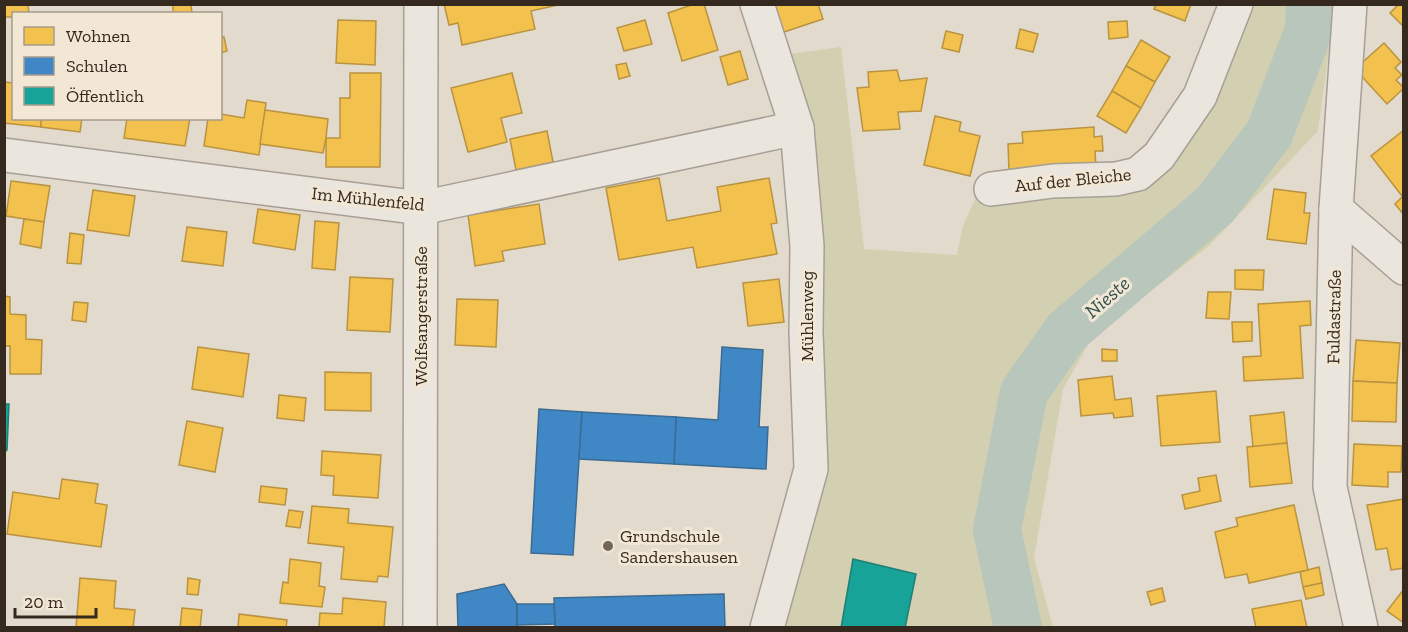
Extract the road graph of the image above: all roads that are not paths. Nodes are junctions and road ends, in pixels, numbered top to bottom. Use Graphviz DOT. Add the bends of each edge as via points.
graph roads {
  1 [pos="421,4"];
  2 [pos="757,4"];
  3 [pos="1236,4"];
  4 [pos="1350,4"];
  5 [pos="797,128"];
  6 [pos="4,155"];
  7 [pos="991,189"];
  8 [pos="421,208"];
  9 [pos="1336,209"];
  10 [pos="1404,268"];
  11 [pos="420,627"];
  12 [pos="767,627"];
  13 [pos="1361,627"];
  1 -- 8 [label="street, Wolfsangerstraße"];
  2 -- 5 [label="street, Mühlenweg"];
  3 -- 7 [label="street, Auf der Bleiche" via="1200,96 1159,156 1138,174"];
  4 -- 9 [label="street, Fuldastraße"];
  5 -- 8 [label="street, Im Mühlenfeld"];
  5 -- 12 [label="street, Mühlenweg" via="807,246 811,469"];
  6 -- 8 [label="street, Im Mühlenfeld"];
  8 -- 11 [label="street, Wolfsangerstraße"];
  9 -- 10 [label="street"];
  9 -- 13 [label="street, Fuldastraße" via="1330,488"];
}
